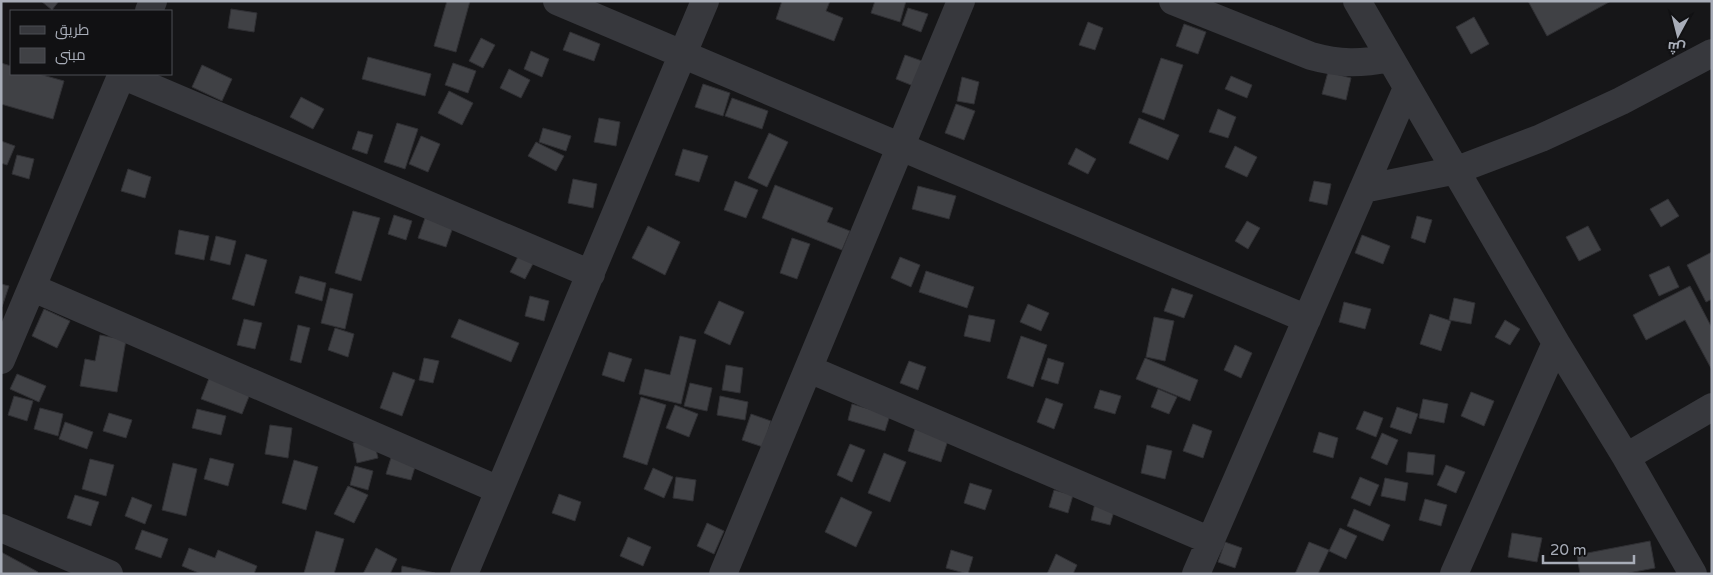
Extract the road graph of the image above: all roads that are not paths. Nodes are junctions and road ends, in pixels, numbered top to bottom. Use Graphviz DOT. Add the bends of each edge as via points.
graph roads {
  1 [pos="557,1"];
  2 [pos="705,1"];
  3 [pos="961,1"];
  4 [pos="1174,1"];
  5 [pos="1357,1"];
  6 [pos="1712,53"];
  7 [pos="682,56"];
  8 [pos="1390,58"];
  9 [pos="122,75"];
  10 [pos="124,75"];
  11 [pos="1407,88"];
  12 [pos="900,148"];
  13 [pos="1457,170"];
  14 [pos="1363,189"];
  15 [pos="590,274"];
  16 [pos="33,288"];
  17 [pos="1307,319"];
  18 [pos="1556,343"];
  19 [pos="1,360"];
  20 [pos="808,369"];
  21 [pos="1712,407"];
  22 [pos="1626,457"];
  23 [pos="499,490"];
  24 [pos="1,528"];
  25 [pos="1211,541"];
  26 [pos="109,574"];
  27 [pos="464,574"];
  28 [pos="723,574"];
  29 [pos="1196,574"];
  30 [pos="1454,574"];
  31 [pos="1692,574"];
  1 -- 7 [label="street"];
  2 -- 7 [label="street"];
  3 -- 12 [label="street"];
  4 -- 8 [label="street" via="1311,56 1350,63"];
  5 -- 8 [label="street"];
  6 -- 13 [label="street" via="1621,101 1540,138"];
  7 -- 12 [label="street"];
  7 -- 15 [label="street"];
  8 -- 11 [label="street"];
  9 -- 16 [label="street"];
  10 -- 15 [label="street"];
  11 -- 13 [label="street"];
  11 -- 14 [label="street"];
  12 -- 17 [label="street"];
  12 -- 20 [label="street"];
  13 -- 14 [label="street"];
  13 -- 18 [label="street"];
  14 -- 17 [label="street"];
  15 -- 23 [label="street"];
  16 -- 19 [label="street"];
  16 -- 23 [label="street"];
  17 -- 25 [label="street"];
  18 -- 22 [label="street"];
  18 -- 30 [label="street"];
  20 -- 25 [label="street"];
  20 -- 28 [label="street"];
  21 -- 22 [label="street"];
  22 -- 31 [label="street"];
  23 -- 27 [label="street"];
  24 -- 26 [label="street"];
  25 -- 29 [label="street"];
}
